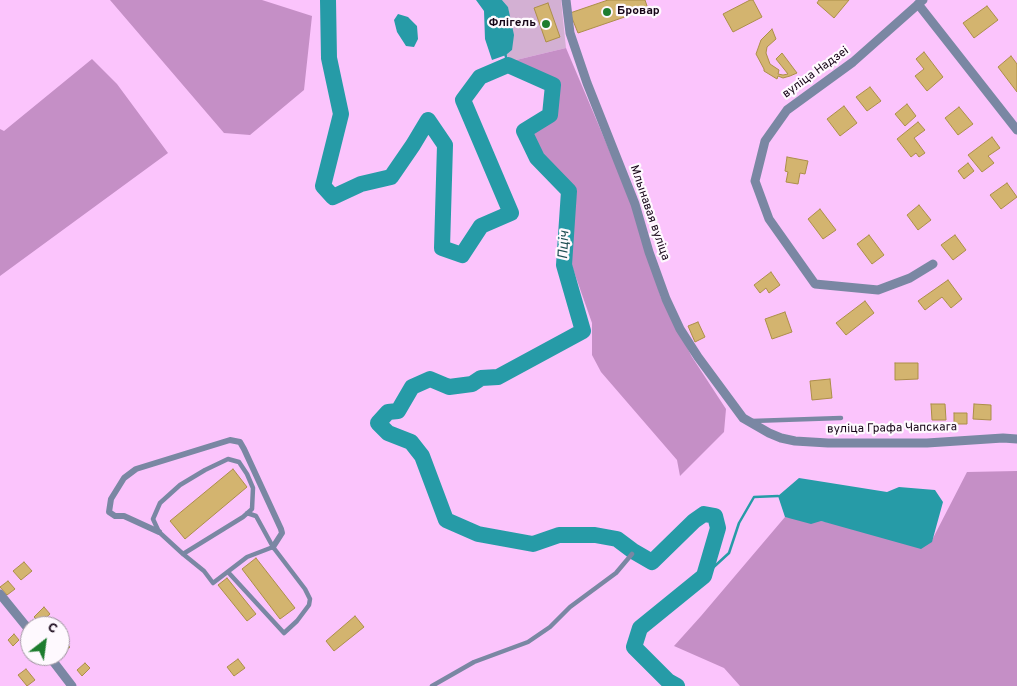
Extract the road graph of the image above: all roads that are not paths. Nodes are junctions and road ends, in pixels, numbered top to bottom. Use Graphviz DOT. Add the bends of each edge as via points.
graph roads {
  1 [pos="566,0"];
  2 [pos="921,2"];
  3 [pos="1017,130"];
  4 [pos="933,264"];
  5 [pos="841,418"];
  6 [pos="746,420"];
  7 [pos="1017,438"];
  8 [pos="247,513"];
  9 [pos="158,532"];
  10 [pos="273,547"];
  11 [pos="184,554"];
  12 [pos="632,554"];
  13 [pos="228,572"];
  14 [pos="0,594"];
  15 [pos="20,619"];
  16 [pos="57,666"];
  17 [pos="72,686"];
  18 [pos="432,686"];
  1 -- 6 [label="street, Млынавая вуліца" via="570,33 635,204 666,299 698,357"];
  2 -- 3 [label="street"];
  2 -- 4 [label="street, вуліца Надзеі" via="853,62 787,110 765,141 755,182 769,219 815,284 878,290 910,278"];
  5 -- 6 [label="lane"];
  6 -- 7 [label="street, вуліца Графа Чапскага" via="782,438 828,443"];
  8 -- 9 [label="lane" via="252,509 253,488 239,462 228,459 180,485 160,503 154,519"];
  8 -- 10 [label="lane" via="256,516"];
  8 -- 11 [label="lane"];
  9 -- 10 [label="street" via="109,512 111,499 124,478 136,469 230,440 240,442 282,529"];
  9 -- 11 [label="lane"];
  10 -- 13 [label="lane" via="247,557"];
  10 -- 13 [label="lane" via="310,599 306,611 284,633"];
  11 -- 13 [label="lane" via="213,583"];
  12 -- 18 [label="lane" via="616,573 528,642 474,662"];
  14 -- 15 [label="street"];
  16 -- 17 [label="street"];
}
